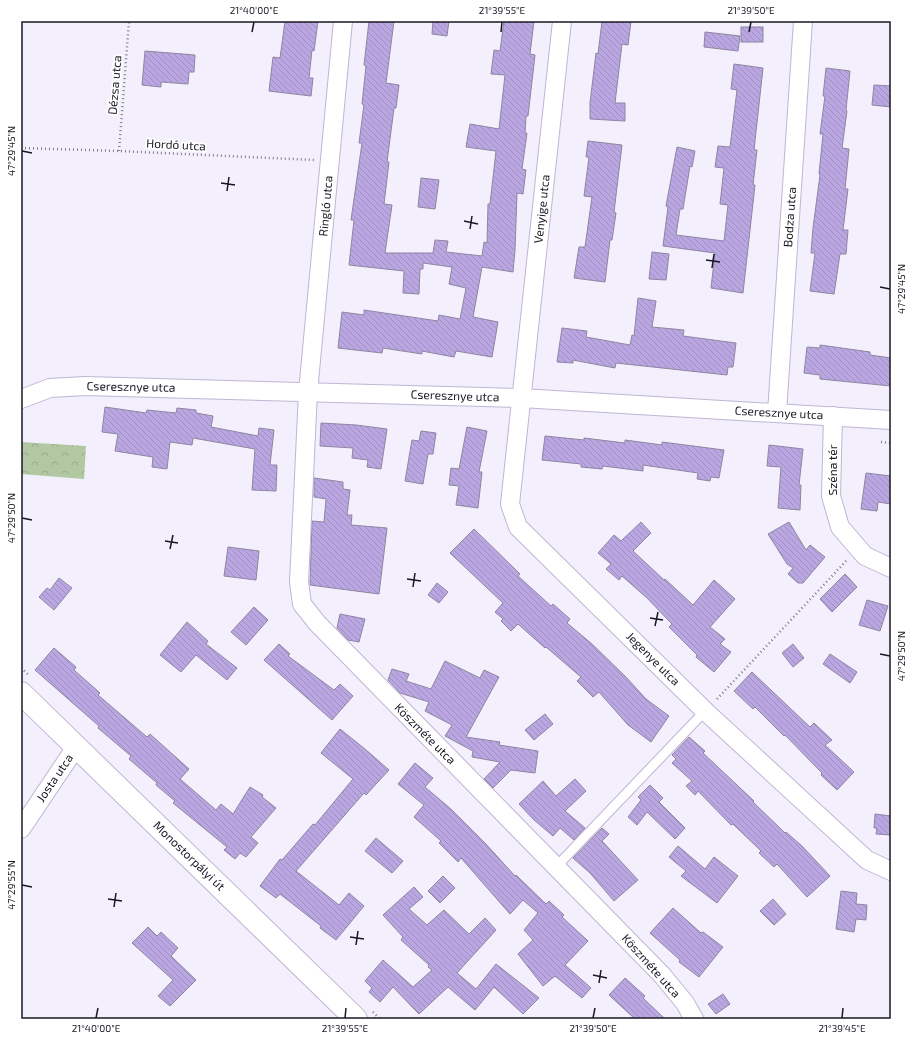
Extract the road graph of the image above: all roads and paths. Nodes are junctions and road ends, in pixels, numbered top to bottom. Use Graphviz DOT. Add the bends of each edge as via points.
graph roads {
  1 [pos="129,21"];
  2 [pos="343,21"];
  3 [pos="562,21"];
  4 [pos="804,21"];
  5 [pos="21,148"];
  6 [pos="119,151"];
  7 [pos="330,161"];
  8 [pos="308,392"];
  9 [pos="522,398"];
  10 [pos="21,399"];
  11 [pos="777,413"];
  12 [pos="833,416"];
  13 [pos="891,420"];
  14 [pos="881,442"];
  15 [pos="891,443"];
  16 [pos="858,548"];
  17 [pos="891,568"];
  18 [pos="21,693"];
  19 [pos="705,711"];
  20 [pos="76,746"];
  21 [pos="21,829"];
  22 [pos="556,867"];
  23 [pos="891,871"];
  24 [pos="356,1019"];
  25 [pos="694,1019"];
  1 -- 6 [label="path, Dézsa utca"];
  2 -- 7 [label="street, Ringló utca"];
  3 -- 9 [label="street, Venyige utca"];
  4 -- 11 [label="street, Bodza utca"];
  5 -- 6 [label="path, Hordó utca"];
  6 -- 7 [label="path, Hordó utca"];
  7 -- 8 [label="street, Ringló utca"];
  8 -- 9 [label="street, Cseresznye utca"];
  8 -- 10 [label="street, Cseresznye utca" via="86,386 50,388"];
  8 -- 22 [label="street, Köszméte utca" via="299,582 302,604 317,624"];
  9 -- 11 [label="street, Cseresznye utca"];
  9 -- 19 [label="street, Jegenye utca" via="510,504 518,527"];
  11 -- 12 [label="street, Cseresznye utca"];
  12 -- 13 [label="street, Cseresznye utca"];
  12 -- 16 [label="street, Széna tér" via="831,496 840,527"];
  14 -- 15 [label="path"];
  16 -- 17 [label="street, Széna tér" via="865,556"];
  16 -- 19 [label="path"];
  18 -- 20 [label="street, Monostorpályi út"];
  19 -- 22 [label="lane"];
  19 -- 23 [label="street, Jegenye utca" via="867,860"];
  20 -- 21 [label="street, Josta utca"];
  20 -- 24 [label="street, Monostorpályi út"];
  22 -- 25 [label="street, Köszméte utca" via="662,975"];
}
